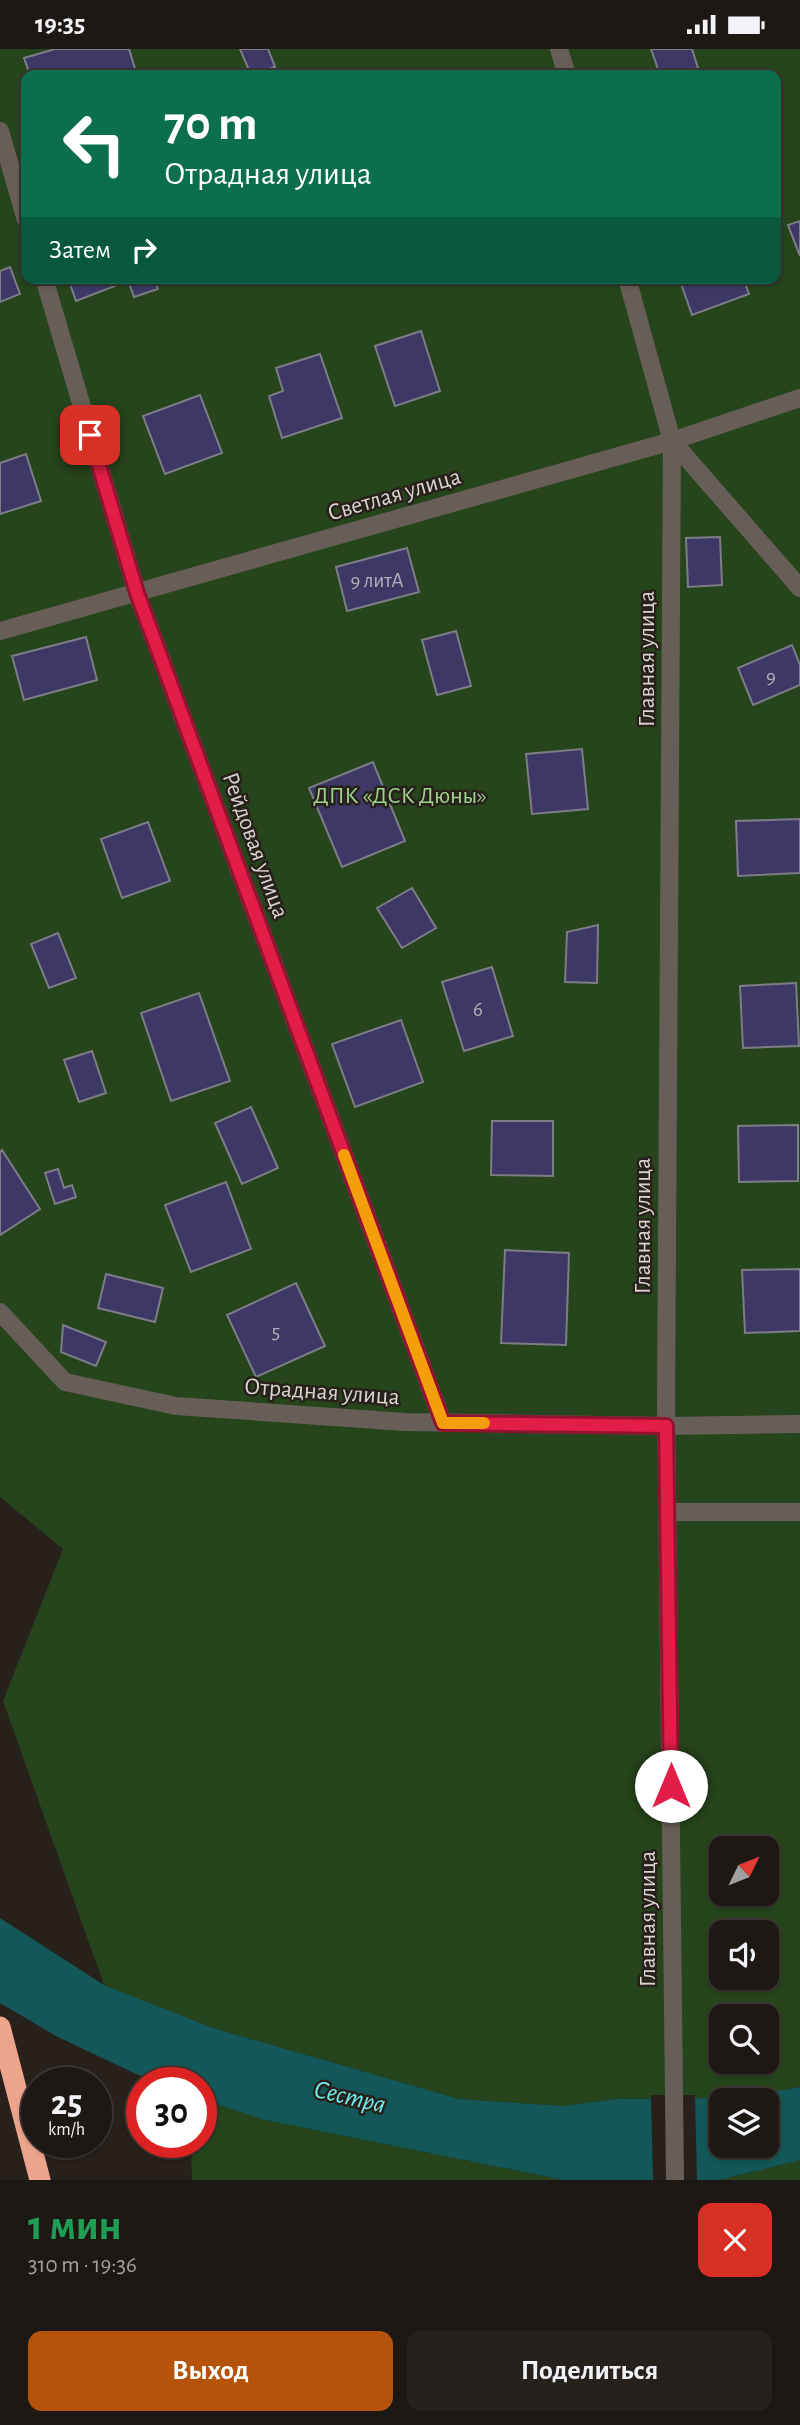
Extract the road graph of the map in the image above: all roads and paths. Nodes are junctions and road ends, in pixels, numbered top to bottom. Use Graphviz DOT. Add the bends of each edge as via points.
graph roads {
  1 [pos="559,49"];
  2 [pos="565,70"];
  3 [pos="0,131"];
  4 [pos="21,203"];
  5 [pos="46,284"];
  6 [pos="628,284"];
  7 [pos="800,398"];
  8 [pos="672,441"];
  9 [pos="800,588"];
  10 [pos="137,593"];
  11 [pos="0,631"];
  12 [pos="0,1312"];
  13 [pos="443,1423"];
  14 [pos="800,1424"];
  15 [pos="666,1426"];
  16 [pos="669,1512"];
  17 [pos="800,1512"];
  18 [pos="0,2027"];
  19 [pos="40,2180"];
  20 [pos="675,2180"];
  1 -- 2 [label="street"];
  3 -- 4 [label="street"];
  5 -- 10 [label="street, Рейдовая улица"];
  6 -- 8 [label="street, Главная улица"];
  7 -- 8 [label="street, Светлая улица"];
  8 -- 9 [label="street"];
  8 -- 10 [label="street, Светлая улица"];
  8 -- 15 [label="street, Главная улица"];
  10 -- 11 [label="street, Светлая улица"];
  10 -- 13 [label="street, Рейдовая улица"];
  12 -- 13 [label="street, Отрадная улица" via="65,1382 176,1406"];
  13 -- 15 [label="street, Отрадная улица"];
  14 -- 15 [label="street, Отрадная улица"];
  15 -- 16 [label="street, Главная улица"];
  16 -- 17 [label="street"];
  16 -- 20 [label="street, Главная улица"];
  18 -- 19 [label="highway"];
}
